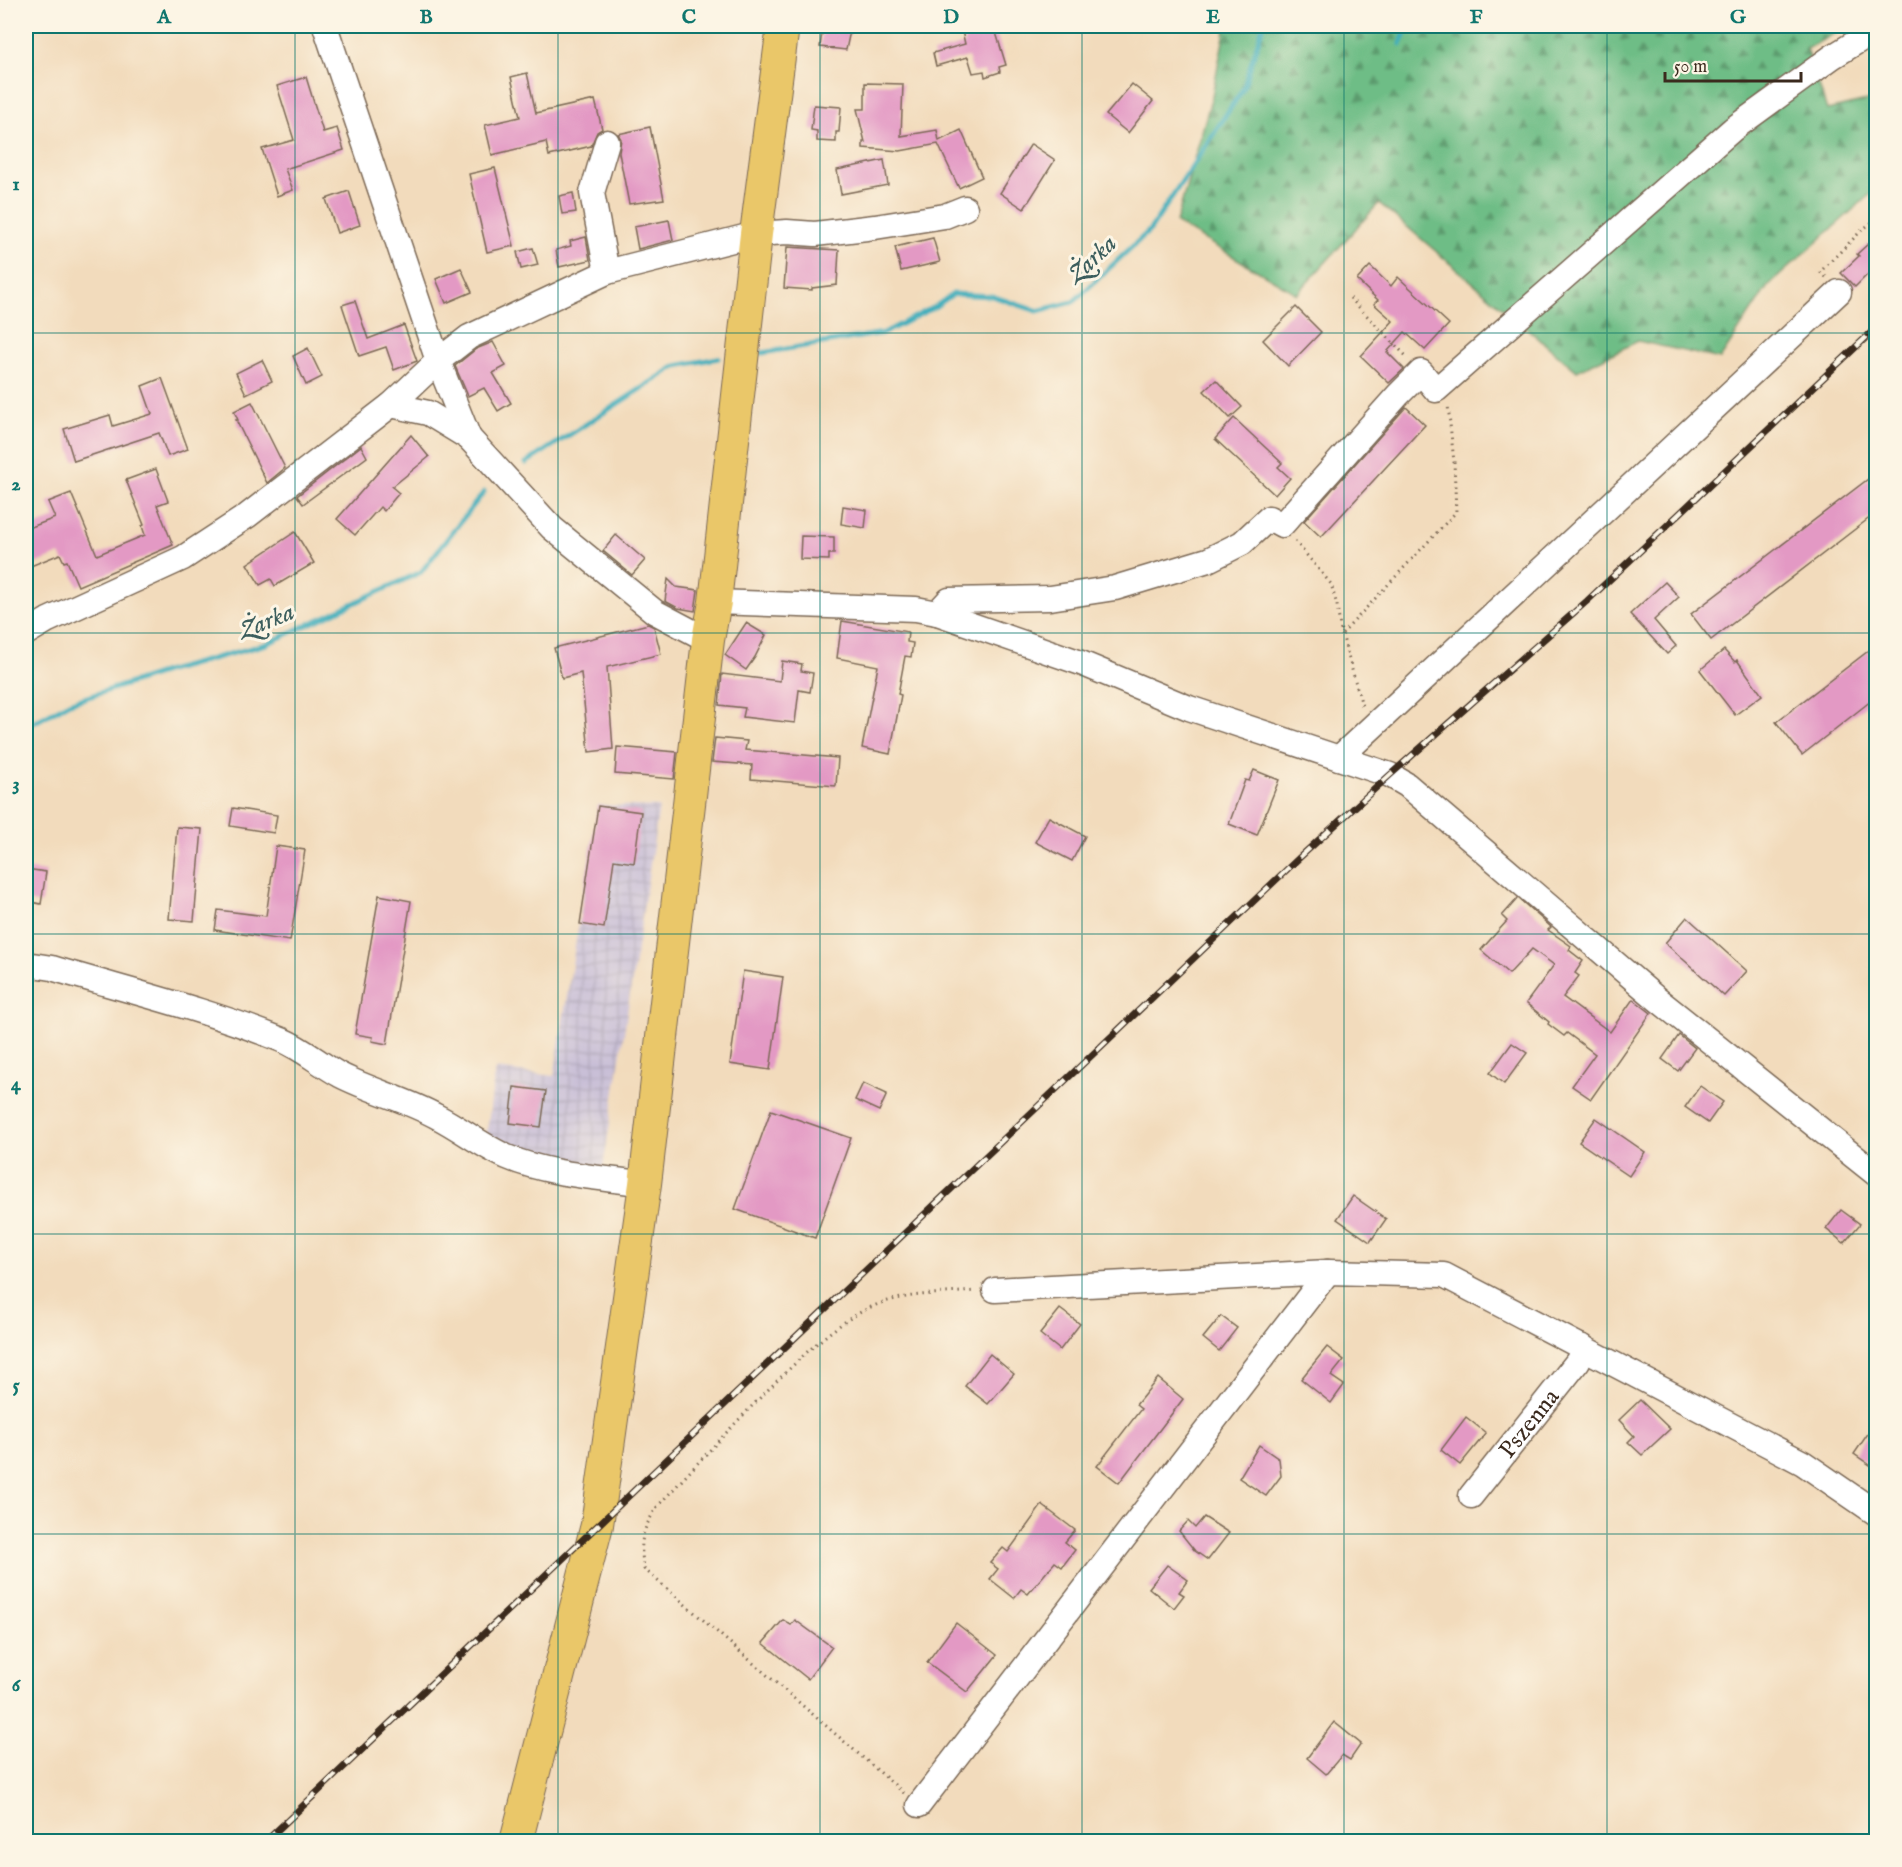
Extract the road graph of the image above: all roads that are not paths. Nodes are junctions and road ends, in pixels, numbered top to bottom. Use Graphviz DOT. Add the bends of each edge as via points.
graph roads {
  1 [pos="325,26"];
  2 [pos="783,26"];
  3 [pos="1876,30"];
  4 [pos="607,142"];
  5 [pos="965,208"];
  6 [pos="756,234"];
  7 [pos="607,272"];
  8 [pos="1839,292"];
  9 [pos="438,361"];
  10 [pos="391,405"];
  11 [pos="469,438"];
  12 [pos="715,602"];
  13 [pos="938,613"];
  14 [pos="26,633"];
  15 [pos="708,640"];
  16 [pos="1339,758"];
  17 [pos="26,964"];
  18 [pos="1876,1174"];
  19 [pos="645,1184"];
  20 [pos="1328,1272"];
  21 [pos="995,1290"];
  22 [pos="1583,1347"];
  23 [pos="1472,1496"];
  24 [pos="1876,1513"];
  25 [pos="919,1805"];
  26 [pos="516,1842"];
  1 -- 9 [label="street"];
  2 -- 6 [label="main road"];
  3 -- 13 [label="street" via="1733,129 1429,381 1398,395 1282,525 1269,518 1242,543 1208,560 1114,588 1050,598 949,600"];
  4 -- 7 [label="street" via="592,193"];
  5 -- 6 [label="street" via="945,216 875,227 814,234"];
  6 -- 7 [label="street"];
  6 -- 12 [label="main road"];
  7 -- 9 [label="street" via="469,337"];
  8 -- 16 [label="street"];
  9 -- 10 [label="street"];
  9 -- 11 [label="street"];
  10 -- 11 [label="street" via="428,413"];
  10 -- 14 [label="street" via="247,516 183,558"];
  11 -- 15 [label="street" via="552,528 655,612"];
  12 -- 13 [label="street"];
  12 -- 15 [label="main road"];
  13 -- 16 [label="street" via="1080,663 1189,708"];
  15 -- 19 [label="main road"];
  16 -- 18 [label="street" via="1390,775 1407,785 1657,999"];
  17 -- 19 [label="street" via="214,1015 284,1041 356,1083 406,1101 507,1157 544,1169"];
  19 -- 26 [label="main road" via="597,1525"];
  20 -- 21 [label="street"];
  20 -- 22 [label="street" via="1444,1275"];
  20 -- 25 [label="street"];
  22 -- 23 [label="street, Pszenna" via="1578,1361"];
  22 -- 24 [label="street" via="1803,1463"];
}
